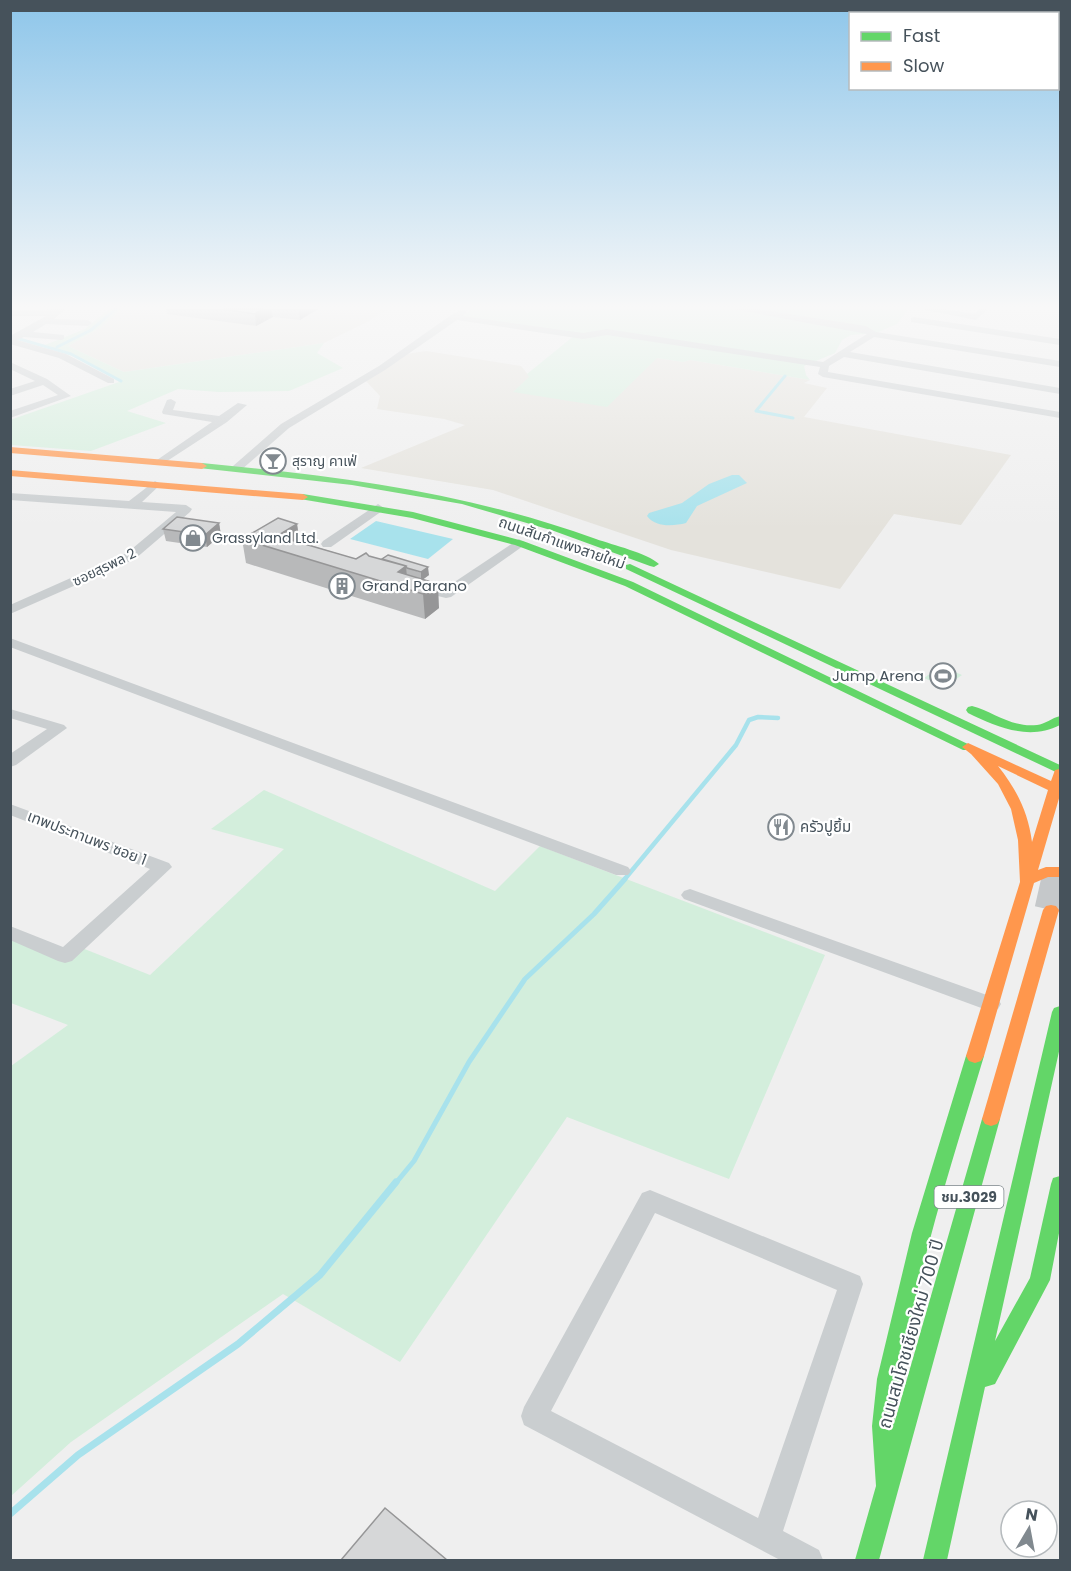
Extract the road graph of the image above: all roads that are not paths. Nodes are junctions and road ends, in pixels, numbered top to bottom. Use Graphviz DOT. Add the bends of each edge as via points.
graph roads {
  1 [pos="40,382"];
  2 [pos="46,382"];
  3 [pos="358,382"];
  4 [pos="871,382"];
  5 [pos="1009,382"];
  6 [pos="1060,391"];
  7 [pos="10,393"];
  8 [pos="171,402"];
  9 [pos="242,405"];
  10 [pos="10,415"];
  11 [pos="1060,415"];
  12 [pos="223,420"];
  13 [pos="10,450"];
  14 [pos="10,456"];
  15 [pos="10,462"];
  16 [pos="161,462"];
  17 [pos="104,466"];
  18 [pos="243,469"];
  19 [pos="10,473"];
  20 [pos="270,480"];
  21 [pos="155,484"];
  22 [pos="357,491"];
  23 [pos="427,494"];
  24 [pos="10,496"];
  25 [pos="133,504"];
  26 [pos="378,508"];
  27 [pos="594,540"];
  28 [pos="519,543"];
  29 [pos="327,544"];
  30 [pos="626,565"];
  31 [pos="400,581"];
  32 [pos="699,584"];
  33 [pos="10,610"];
  34 [pos="758,626"];
  35 [pos="10,642"];
  36 [pos="863,661"];
  37 [pos="960,704"];
  38 [pos="10,713"];
  39 [pos="1060,720"];
  40 [pos="976,751"];
  41 [pos="10,762"];
  42 [pos="1060,771"];
  43 [pos="1059,790"];
  44 [pos="10,810"];
  45 [pos="622,871"];
  46 [pos="1060,872"];
  47 [pos="1027,881"];
  48 [pos="690,895"];
  49 [pos="1051,910"];
  50 [pos="10,932"];
  51 [pos="991,1004"];
  52 [pos="1060,1012"];
  53 [pos="1059,1194"];
  54 [pos="971,1407"];
  55 [pos="887,1484"];
  56 [pos="766,1538"];
  57 [pos="808,1560"];
  58 [pos="867,1560"];
  59 [pos="935,1560"];
  1 -- 7 [label="street"];
  2 -- 10 [label="street" via="66,396"];
  3 -- 18 [label="street" via="285,426"];
  4 -- 11 [label="street"];
  5 -- 6 [label="street"];
  8 -- 12 [label="street" via="166,412"];
  9 -- 12 [label="street"];
  12 -- 16 [label="street"];
  13 -- 16 [label="main road"];
  14 -- 17 [label="main road"];
  15 -- 17 [label="main road, ถนนสันกำแพงสายใหม่"];
  16 -- 18 [label="main road"];
  17 -- 20 [label="main road, ถนนสันกำแพงสายใหม่"];
  18 -- 20 [label="main road"];
  18 -- 23 [label="main road" via="335,478"];
  19 -- 21 [label="main road, ถนนสันกำแพงสายใหม่"];
  20 -- 22 [label="main road, ถนนสันกำแพงสายใหม่"];
  21 -- 25 [label="street"];
  21 -- 26 [label="main road, ถนนสันกำแพงสายใหม่" via="293,495"];
  22 -- 23 [label="main road"];
  22 -- 30 [label="main road, ถนนสันกำแพงสายใหม่" via="496,521"];
  23 -- 27 [label="main road" via="502,511"];
  24 -- 25 [label="street"];
  25 -- 33 [label="street, ซอยสุรพล 2" via="186,509 131,556"];
  26 -- 28 [label="main road, ถนนสันกำแพงสายใหม่"];
  26 -- 29 [label="street"];
  27 -- 30 [label="main road"];
  27 -- 32 [label="main road"];
  28 -- 31 [label="street" via="446,594"];
  28 -- 40 [label="main road, ถนนสันกำแพงสายใหม่" via="628,584"];
  30 -- 34 [label="main road, ถนนสันกำแพงสายใหม่"];
  34 -- 36 [label="main road"];
  34 -- 42 [label="main road, ถนนสันกำแพงสายใหม่"];
  35 -- 45 [label="street"];
  37 -- 39 [label="main road" via="1022,728 1044,729"];
  38 -- 41 [label="street" via="59,728"];
  40 -- 43 [label="main road, ถนนสันกำแพงสายใหม่"];
  40 -- 47 [label="main road" via="1020,803 1025,823"];
  42 -- 43 [label="main road"];
  43 -- 47 [label="main road"];
  44 -- 50 [label="street, เทพประทานพร ซอย 1" via="163,867 65,956"];
  46 -- 47 [label="main road" via="1046,872"];
  47 -- 51 [label="main road"];
  48 -- 51 [label="street"];
  49 -- 55 [label="main road, ถนนสมโภชเชียงใหม่ 700 ปี / ชม.3029"];
  51 -- 55 [label="main road" via="922,1233 888,1379 883,1426"];
  52 -- 54 [label="main road, ชม.3029"];
  53 -- 54 [label="main road" via="1040,1280"];
  54 -- 59 [label="main road, ชม.3029"];
  55 -- 58 [label="main road, ถนนสมโภชเชียงใหม่ 700 ปี / ชม.3029"];
  56 -- 56 [label="street" via="534,1416 650,1200 851,1284"];
  56 -- 57 [label="street"];
}
